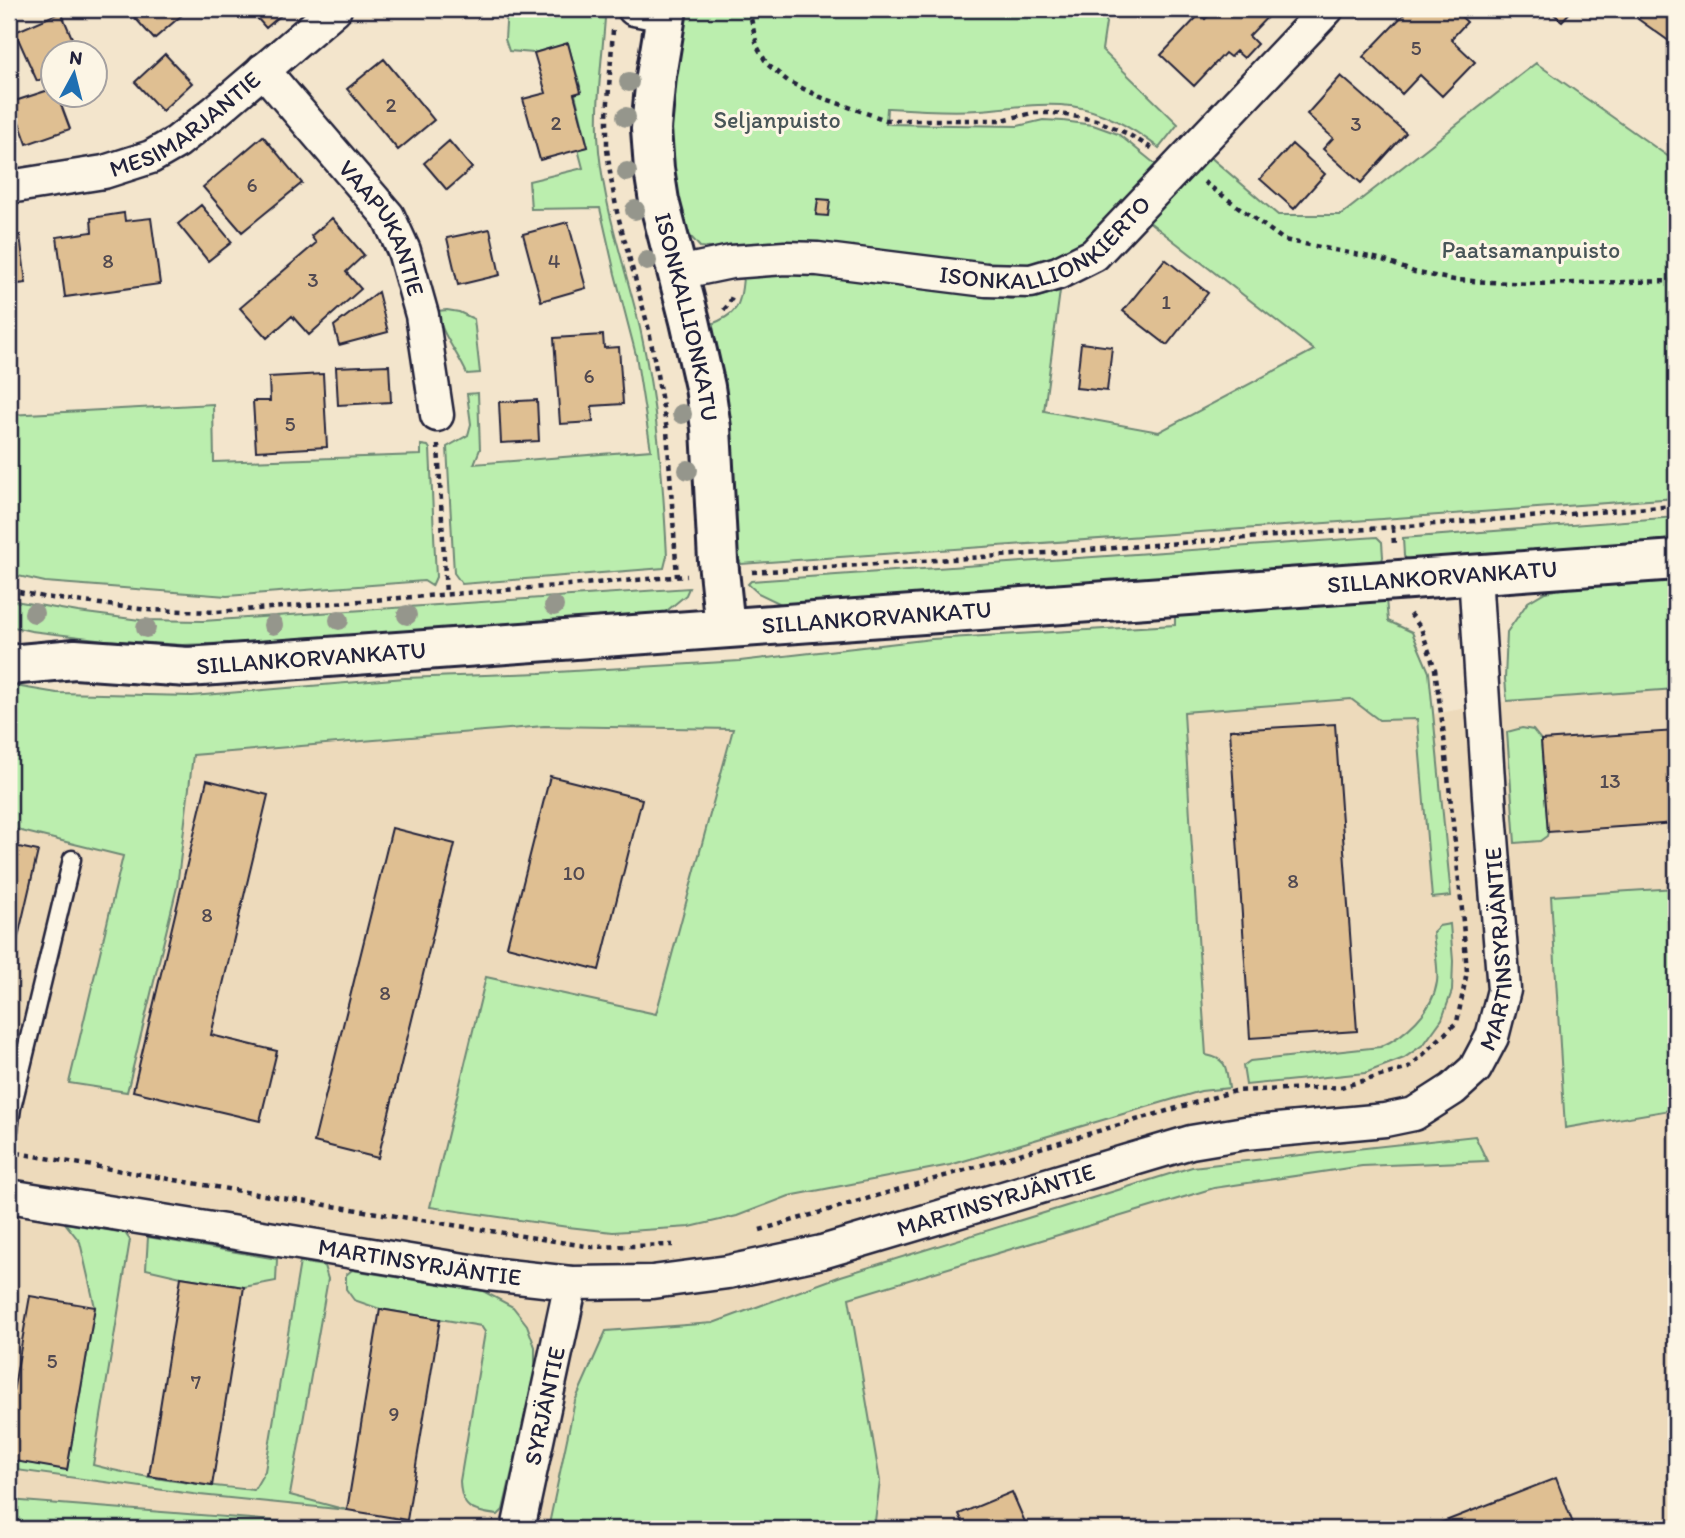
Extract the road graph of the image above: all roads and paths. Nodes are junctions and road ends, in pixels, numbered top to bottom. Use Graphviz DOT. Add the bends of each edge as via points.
graph roads {
  1 [pos="335,9"];
  2 [pos="749,9"];
  3 [pos="1327,9"];
  4 [pos="645,14"];
  5 [pos="263,71"];
  6 [pos="1179,164"];
  7 [pos="9,187"];
  8 [pos="678,273"];
  9 [pos="1676,281"];
  10 [pos="437,415"];
  11 [pos="1676,506"];
  12 [pos="1393,528"];
  13 [pos="1676,560"];
  14 [pos="1475,574"];
  15 [pos="677,577"];
  16 [pos="1397,579"];
  17 [pos="446,595"];
  18 [pos="725,628"];
  19 [pos="9,638"];
  20 [pos="75,659"];
  21 [pos="9,665"];
  22 [pos="72,859"];
  23 [pos="9,1130"];
  24 [pos="9,1151"];
  25 [pos="9,1196"];
  26 [pos="751,1233"];
  27 [pos="685,1244"];
  28 [pos="571,1283"];
  29 [pos="518,1529"];
  1 -- 5 [label="street, MESIMARJANTIE"];
  2 -- 6 [label="path" via="757,46 767,64 789,82 823,98 886,120 1002,120 1054,113 1096,120"];
  3 -- 6 [label="street, ISONKALLIONKIERTO"];
  4 -- 8 [label="main road, ISONKALLIONKATU" via="656,76 651,129 654,169"];
  4 -- 15 [label="path" via="607,116 607,149 667,430"];
  5 -- 7 [label="street, MESIMARJANTIE" via="152,157 104,172"];
  5 -- 10 [label="street, VAAPUKANTIE" via="388,216 404,251 422,315"];
  6 -- 8 [label="street, ISONKALLIONKIERTO" via="1094,255 1031,281 796,258 731,262"];
  6 -- 9 [label="path" via="1284,240 1380,259 1414,272 1454,280 1528,284"];
  8 -- 18 [label="main road, ISONKALLIONKATU" via="711,428"];
  10 -- 17 [label="path"];
  11 -- 12 [label="path"];
  13 -- 14 [label="main road, SILLANKORVANKATU"];
  14 -- 16 [label="main road, SILLANKORVANKATU"];
  14 -- 28 [label="street, MARTINSYRJÄNTIE" via="1504,990 1492,1037 1475,1069 1453,1088 1415,1114 1191,1142 822,1252 729,1272 652,1282"];
  16 -- 18 [label="main road, SILLANKORVANKATU"];
  16 -- 26 [label="path" via="1398,599 1421,628 1439,692 1467,972 1457,1021 1409,1068 1341,1087 1235,1091"];
  18 -- 20 [label="main road, SILLANKORVANKATU" via="188,667"];
  19 -- 20 [label="main road, SILLANKORVANKATU"];
  20 -- 21 [label="main road, SILLANKORVANKATU"];
  22 -- 23 [label="lane"];
  24 -- 27 [label="path" via="592,1247"];
  25 -- 28 [label="street, MARTINSYRJÄNTIE" via="477,1272"];
  28 -- 29 [label="street, SYRJÄNTIE"];
}
